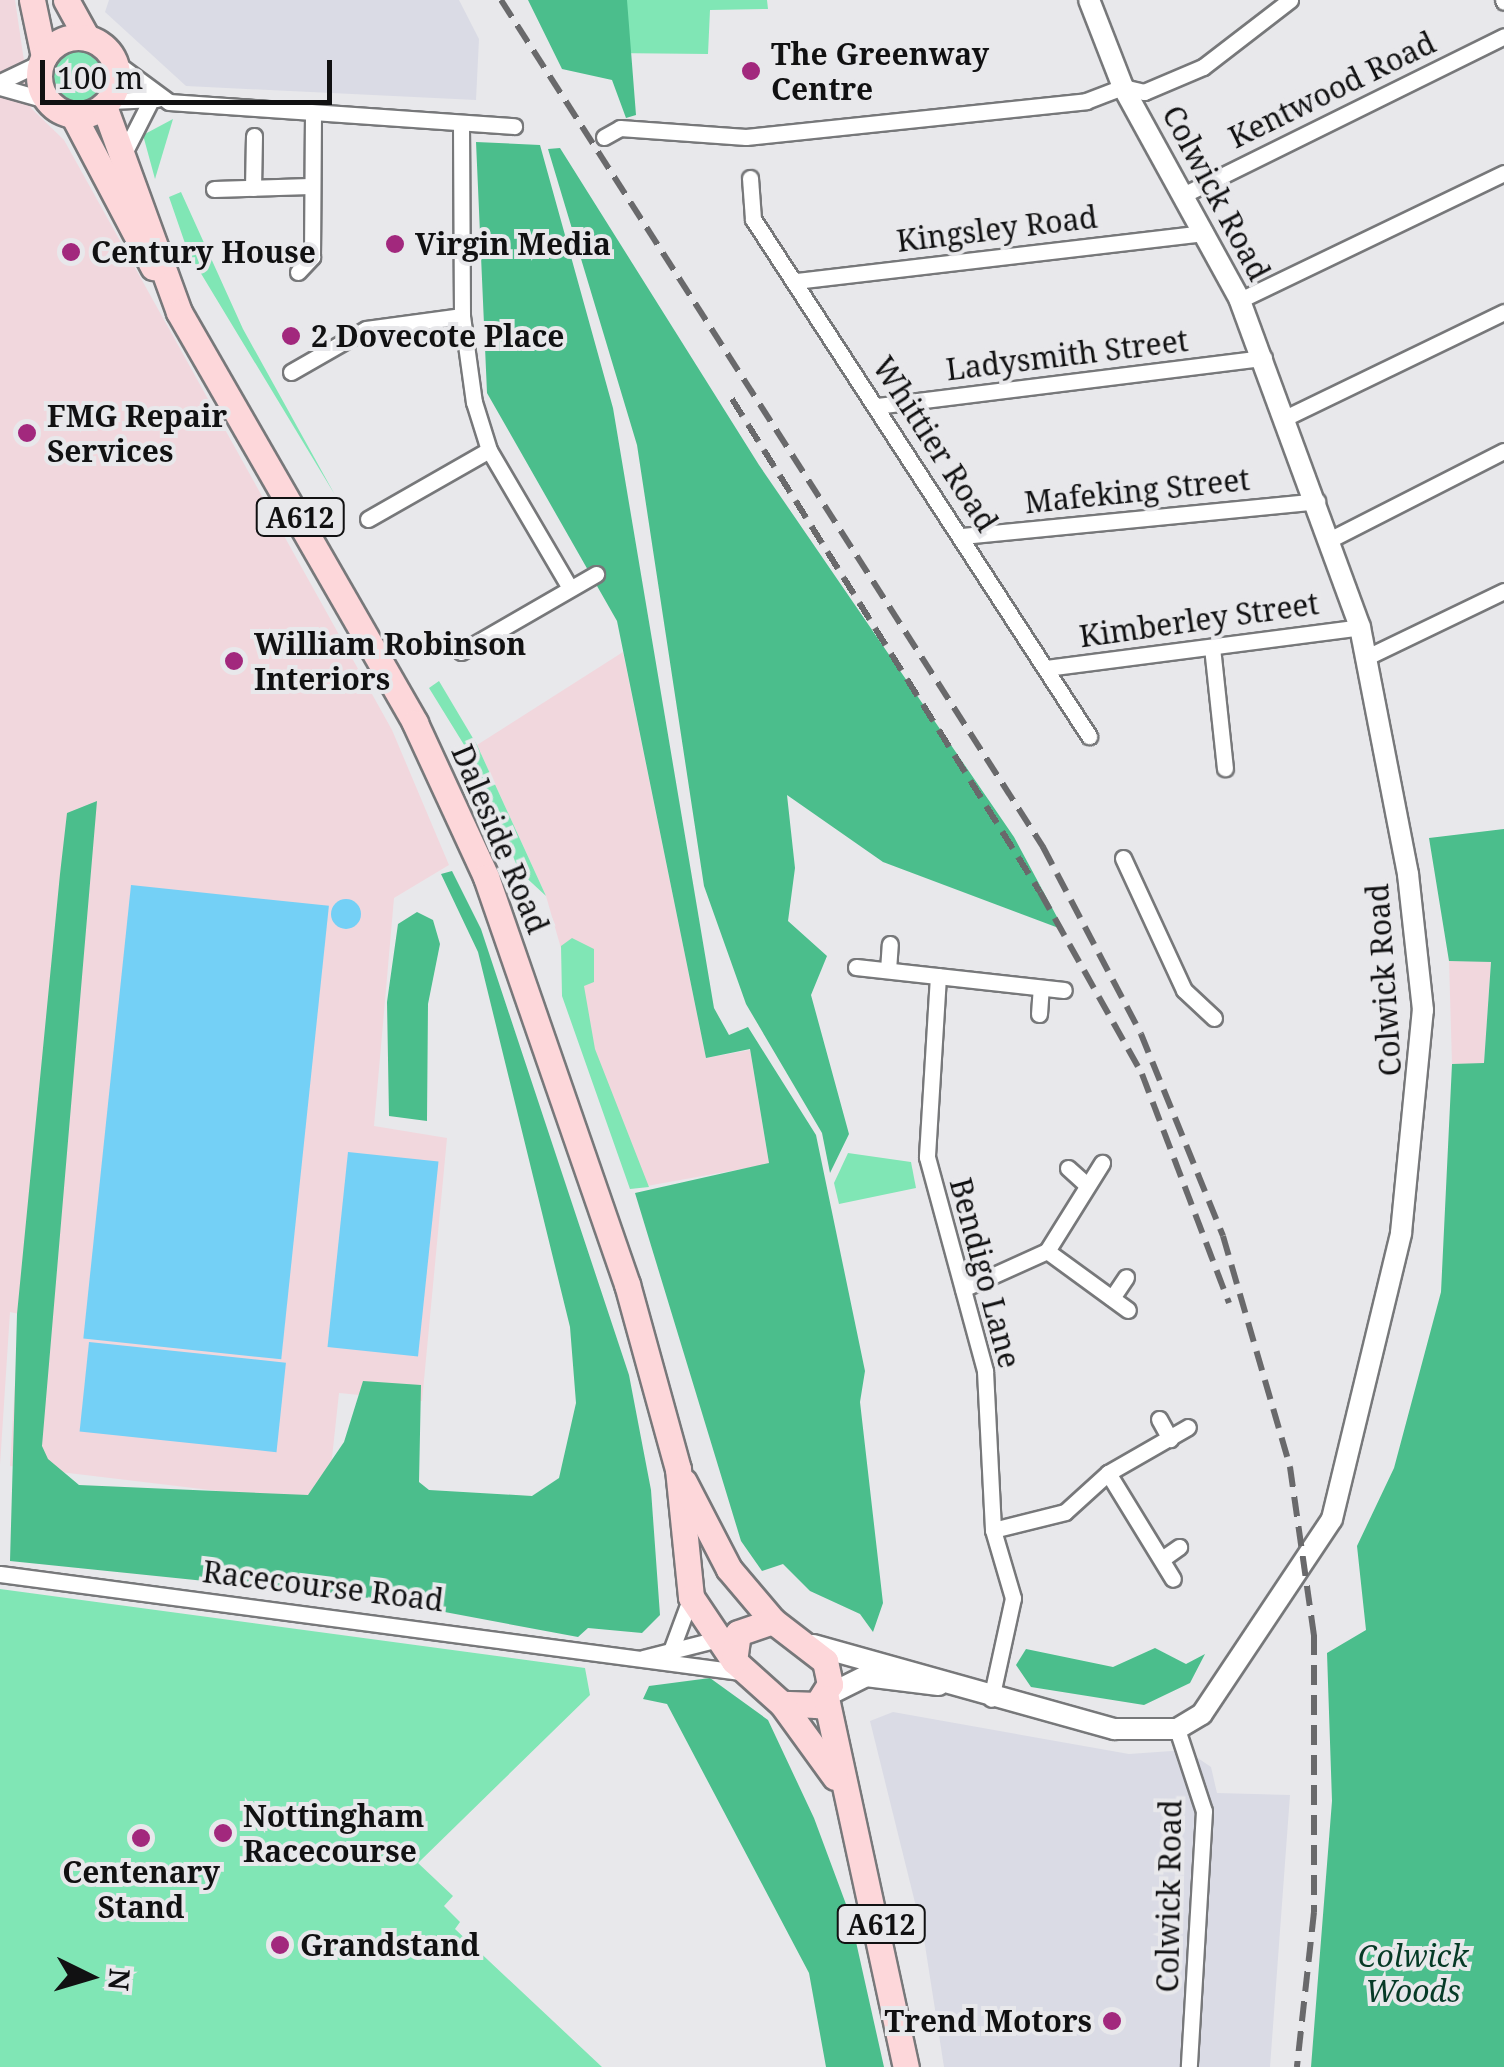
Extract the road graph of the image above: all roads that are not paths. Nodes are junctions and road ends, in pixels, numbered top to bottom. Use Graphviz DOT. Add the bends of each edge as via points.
graph roads {
  1 [pos="32,0"];
  2 [pos="66,0"];
  3 [pos="1089,0"];
  4 [pos="1290,0"];
  5 [pos="1504,36"];
  6 [pos="86,38"];
  7 [pos="43,59"];
  8 [pos="115,62"];
  9 [pos="0,84"];
  10 [pos="1124,87"];
  11 [pos="156,99"];
  12 [pos="46,100"];
  13 [pos="106,103"];
  14 [pos="312,114"];
  15 [pos="73,115"];
  16 [pos="461,124"];
  17 [pos="514,126"];
  18 [pos="254,136"];
  19 [pos="604,138"];
  20 [pos="126,167"];
  21 [pos="1504,173"];
  22 [pos="750,178"];
  23 [pos="310,186"];
  24 [pos="214,188"];
  25 [pos="253,188"];
  26 [pos="1185,194"];
  27 [pos="1205,232"];
  28 [pos="298,272"];
  29 [pos="162,279"];
  30 [pos="796,281"];
  31 [pos="1240,300"];
  32 [pos="1504,312"];
  33 [pos="462,316"];
  34 [pos="1264,358"];
  35 [pos="290,372"];
  36 [pos="877,406"];
  37 [pos="1287,417"];
  38 [pos="489,450"];
  39 [pos="1504,452"];
  40 [pos="1316,501"];
  41 [pos="368,519"];
  42 [pos="962,536"];
  43 [pos="1330,539"];
  44 [pos="596,574"];
  45 [pos="570,588"];
  46 [pos="1504,592"];
  47 [pos="1360,627"];
  48 [pos="1212,647"];
  49 [pos="461,652"];
  50 [pos="1367,657"];
  51 [pos="1046,668"];
  52 [pos="1088,736"];
  53 [pos="1225,768"];
  54 [pos="1122,858"];
  55 [pos="890,944"];
  56 [pos="856,967"];
  57 [pos="888,970"];
  58 [pos="938,976"];
  59 [pos="1041,988"];
  60 [pos="1064,990"];
  61 [pos="1039,1014"];
  62 [pos="1214,1018"];
  63 [pos="1102,1163"];
  64 [pos="1068,1168"];
  65 [pos="1086,1184"];
  66 [pos="1046,1251"];
  67 [pos="1126,1277"];
  68 [pos="963,1289"];
  69 [pos="1112,1298"];
  70 [pos="1128,1310"];
  71 [pos="1159,1418"];
  72 [pos="1188,1427"];
  73 [pos="1170,1439"];
  74 [pos="678,1469"];
  75 [pos="1108,1473"];
  76 [pos="993,1530"];
  77 [pos="1180,1547"];
  78 [pos="1162,1559"];
  79 [pos="0,1574"];
  80 [pos="1173,1579"];
  81 [pos="690,1597"];
  82 [pos="773,1621"];
  83 [pos="726,1636"];
  84 [pos="813,1644"];
  85 [pos="672,1648"];
  86 [pos="639,1659"];
  87 [pos="739,1667"];
  88 [pos="944,1685"];
  89 [pos="827,1696"];
  90 [pos="991,1699"];
  91 [pos="782,1704"];
  92 [pos="1177,1729"];
  93 [pos="840,1785"];
  94 [pos="906,2067"];
  95 [pos="1190,2067"];
  1 -- 7 [label="main road"];
  2 -- 6 [label="main road"];
  3 -- 10 [label="street, Colwick Road"];
  4 -- 10 [label="street" via="1183,79 1144,92"];
  5 -- 26 [label="street, Kentwood Road"];
  6 -- 7 [label="main road" via="64,40"];
  6 -- 8 [label="main road"];
  7 -- 9 [label="street"];
  7 -- 12 [label="main road"];
  8 -- 11 [label="street"];
  8 -- 13 [label="main road"];
  9 -- 12 [label="street"];
  10 -- 19 [label="street" via="1086,102 746,138 620,128"];
  10 -- 26 [label="street, Colwick Road"];
  11 -- 13 [label="street"];
  11 -- 14 [label="street"];
  11 -- 20 [label="street" via="128,134"];
  12 -- 15 [label="main road"];
  13 -- 15 [label="main road"];
  13 -- 20 [label="main road, Daleside Road / A612"];
  14 -- 16 [label="street"];
  14 -- 23 [label="street"];
  15 -- 29 [label="main road, Daleside Road / A612" via="130,236"];
  16 -- 17 [label="street"];
  16 -- 33 [label="street"];
  18 -- 25 [label="street"];
  20 -- 29 [label="main road, Daleside Road / A612"];
  21 -- 31 [label="street"];
  22 -- 30 [label="street, Whittier Road" via="753,219"];
  23 -- 25 [label="street"];
  23 -- 28 [label="street" via="312,257"];
  24 -- 25 [label="street"];
  26 -- 27 [label="street, Colwick Road"];
  27 -- 30 [label="street, Kingsley Road"];
  27 -- 31 [label="street, Colwick Road"];
  29 -- 74 [label="main road, Daleside Road / A612" via="343,593 470,838 627,1284"];
  30 -- 36 [label="street, Whittier Road"];
  31 -- 34 [label="street, Colwick Road"];
  32 -- 37 [label="street"];
  33 -- 35 [label="street" via="366,329"];
  33 -- 38 [label="street"];
  34 -- 36 [label="street, Ladysmith Street"];
  34 -- 37 [label="street, Colwick Road"];
  36 -- 42 [label="street, Whittier Road"];
  37 -- 40 [label="street, Colwick Road"];
  38 -- 41 [label="street"];
  38 -- 45 [label="street"];
  39 -- 43 [label="street"];
  40 -- 42 [label="street, Mafeking Street"];
  40 -- 43 [label="street, Colwick Road"];
  42 -- 51 [label="street, Whittier Road"];
  43 -- 47 [label="street, Colwick Road"];
  44 -- 45 [label="street"];
  45 -- 49 [label="street"];
  46 -- 50 [label="street"];
  47 -- 48 [label="street, Kimberley Street"];
  47 -- 50 [label="street, Colwick Road"];
  48 -- 51 [label="street, Kimberley Street"];
  48 -- 53 [label="street"];
  50 -- 92 [label="street, Colwick Road" via="1408,874 1423,1010 1401,1233 1327,1532 1244,1640 1202,1714"];
  51 -- 52 [label="street, Whittier Road"];
  54 -- 62 [label="street" via="1184,990"];
  55 -- 57 [label="street"];
  56 -- 57 [label="street"];
  57 -- 58 [label="street"];
  58 -- 59 [label="street"];
  58 -- 68 [label="street, Bendigo Lane" via="926,1158"];
  59 -- 60 [label="street"];
  59 -- 61 [label="street"];
  63 -- 65 [label="street"];
  64 -- 65 [label="street"];
  65 -- 66 [label="street"];
  66 -- 68 [label="street"];
  66 -- 69 [label="street"];
  67 -- 69 [label="street"];
  68 -- 76 [label="street, Bendigo Lane" via="988,1388"];
  69 -- 70 [label="street"];
  71 -- 73 [label="street"];
  72 -- 73 [label="street"];
  73 -- 75 [label="street"];
  74 -- 81 [label="main road, Daleside Road / A612"];
  74 -- 82 [label="main road, Daleside Road / A612" via="729,1569"];
  75 -- 76 [label="street" via="1045,1523"];
  75 -- 78 [label="street"];
  76 -- 90 [label="street, Bendigo Lane" via="1013,1616"];
  77 -- 78 [label="street"];
  78 -- 80 [label="street"];
  79 -- 86 [label="street, Racecourse Road"];
  81 -- 83 [label="main road, Daleside Road / A612"];
  81 -- 85 [label="street"];
  82 -- 83 [label="main road"];
  82 -- 84 [label="main road, Daleside Road"];
  83 -- 85 [label="street, Racecourse Road"];
  83 -- 87 [label="main road, Daleside Road / A612"];
  84 -- 88 [label="street" via="900,1664"];
  84 -- 89 [label="main road" via="829,1672"];
  85 -- 86 [label="street, Racecourse Road"];
  86 -- 87 [label="street, Racecourse Road"];
  87 -- 91 [label="main road, Daleside Road"];
  88 -- 89 [label="street" via="866,1676"];
  88 -- 90 [label="street"];
  89 -- 91 [label="main road"];
  89 -- 93 [label="main road, A612"];
  90 -- 92 [label="street" via="1114,1729"];
  91 -- 93 [label="main road, A612"];
  92 -- 95 [label="street, Colwick Road" via="1204,1811"];
  93 -- 94 [label="main road, A612" via="887,1948"];
}
